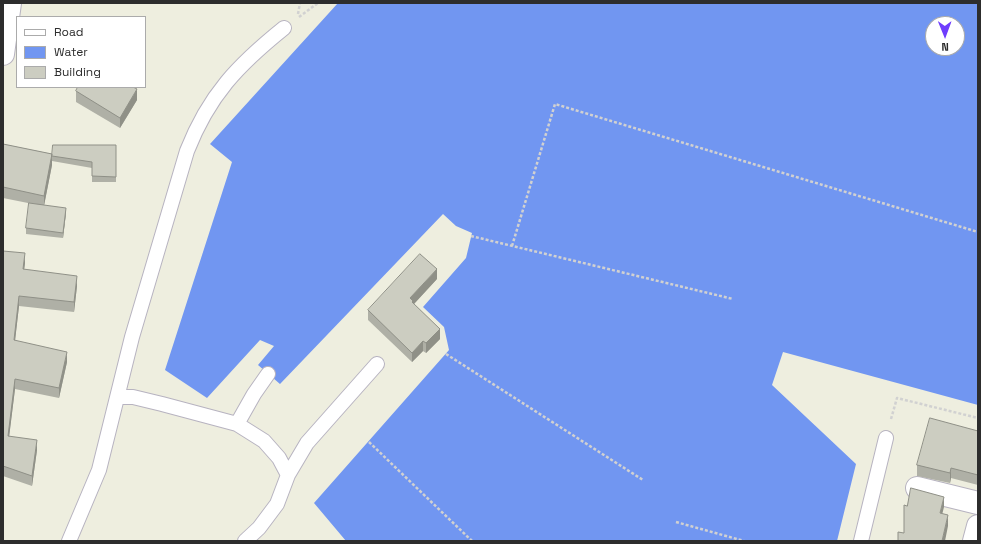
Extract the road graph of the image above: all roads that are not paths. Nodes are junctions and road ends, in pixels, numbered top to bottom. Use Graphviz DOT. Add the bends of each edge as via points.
graph roads {
  1 [pos="10,3"];
  2 [pos="284,28"];
  3 [pos="3,54"];
  4 [pos="377,364"];
  5 [pos="268,374"];
  6 [pos="118,397"];
  7 [pos="237,424"];
  8 [pos="886,438"];
  9 [pos="288,475"];
  10 [pos="918,488"];
  11 [pos="978,503"];
  12 [pos="978,526"];
  13 [pos="69,541"];
  14 [pos="245,541"];
  15 [pos="861,541"];
  16 [pos="974,541"];
  1 -- 3 [label="street"];
  2 -- 6 [label="lane" via="252,54 219,90 197,124 155,256"];
  4 -- 9 [label="lane" via="307,444"];
  5 -- 7 [label="lane"];
  6 -- 7 [label="lane" via="155,402"];
  6 -- 13 [label="lane" via="99,470"];
  7 -- 9 [label="lane" via="264,441 279,458"];
  8 -- 15 [label="lane"];
  9 -- 14 [label="lane" via="277,504 259,528"];
  10 -- 11 [label="street"];
  12 -- 16 [label="street"];
}
